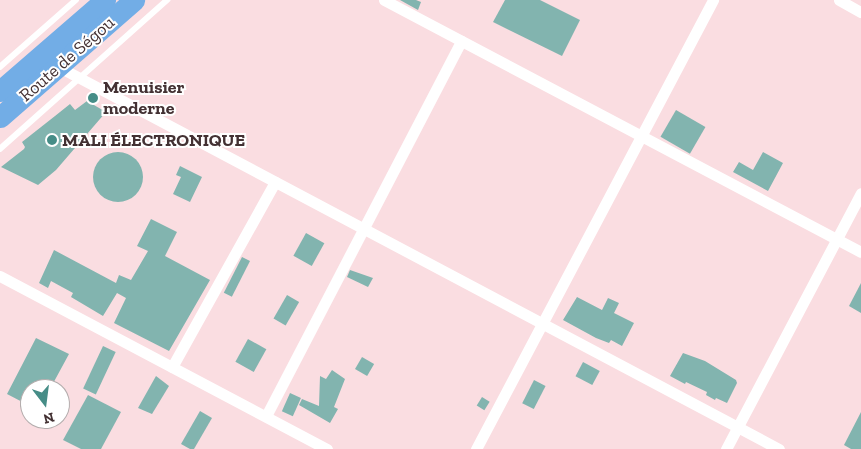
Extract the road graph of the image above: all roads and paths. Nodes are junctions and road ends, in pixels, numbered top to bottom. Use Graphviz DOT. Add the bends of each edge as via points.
graph roads {
  1 [pos="76,0"];
  2 [pos="104,0"];
  3 [pos="134,0"];
  4 [pos="167,0"];
  5 [pos="384,0"];
  6 [pos="714,0"];
  7 [pos="839,0"];
  8 [pos="861,12"];
  9 [pos="461,41"];
  10 [pos="0,67"];
  11 [pos="58,67"];
  12 [pos="80,79"];
  13 [pos="0,91"];
  14 [pos="0,117"];
  15 [pos="641,136"];
  16 [pos="0,149"];
  17 [pos="275,182"];
  18 [pos="861,193"];
  19 [pos="364,229"];
  20 [pos="836,239"];
  21 [pos="861,252"];
  22 [pos="0,276"];
  23 [pos="542,324"];
  24 [pos="172,367"];
  25 [pos="266,416"];
  26 [pos="737,427"];
  27 [pos="327,449"];
  28 [pos="476,449"];
  29 [pos="726,449"];
  30 [pos="779,449"];
  1 -- 10 [label="lane"];
  2 -- 13 [label="highway, Route de Ségou"];
  3 -- 11 [label="highway, Route de Ségou"];
  4 -- 12 [label="lane"];
  5 -- 9 [label="street"];
  6 -- 15 [label="street"];
  7 -- 8 [label="street"];
  9 -- 15 [label="street"];
  9 -- 19 [label="street"];
  11 -- 12 [label="street"];
  11 -- 14 [label="highway, Route de Ségou"];
  12 -- 16 [label="lane"];
  12 -- 17 [label="street"];
  15 -- 20 [label="street"];
  15 -- 23 [label="street"];
  17 -- 19 [label="street"];
  17 -- 24 [label="street"];
  18 -- 20 [label="street"];
  19 -- 23 [label="street"];
  19 -- 25 [label="street"];
  20 -- 21 [label="street"];
  20 -- 26 [label="street"];
  22 -- 24 [label="street"];
  23 -- 26 [label="street"];
  23 -- 28 [label="street"];
  24 -- 25 [label="street"];
  25 -- 27 [label="street"];
  26 -- 29 [label="street"];
  26 -- 30 [label="street"];
}
